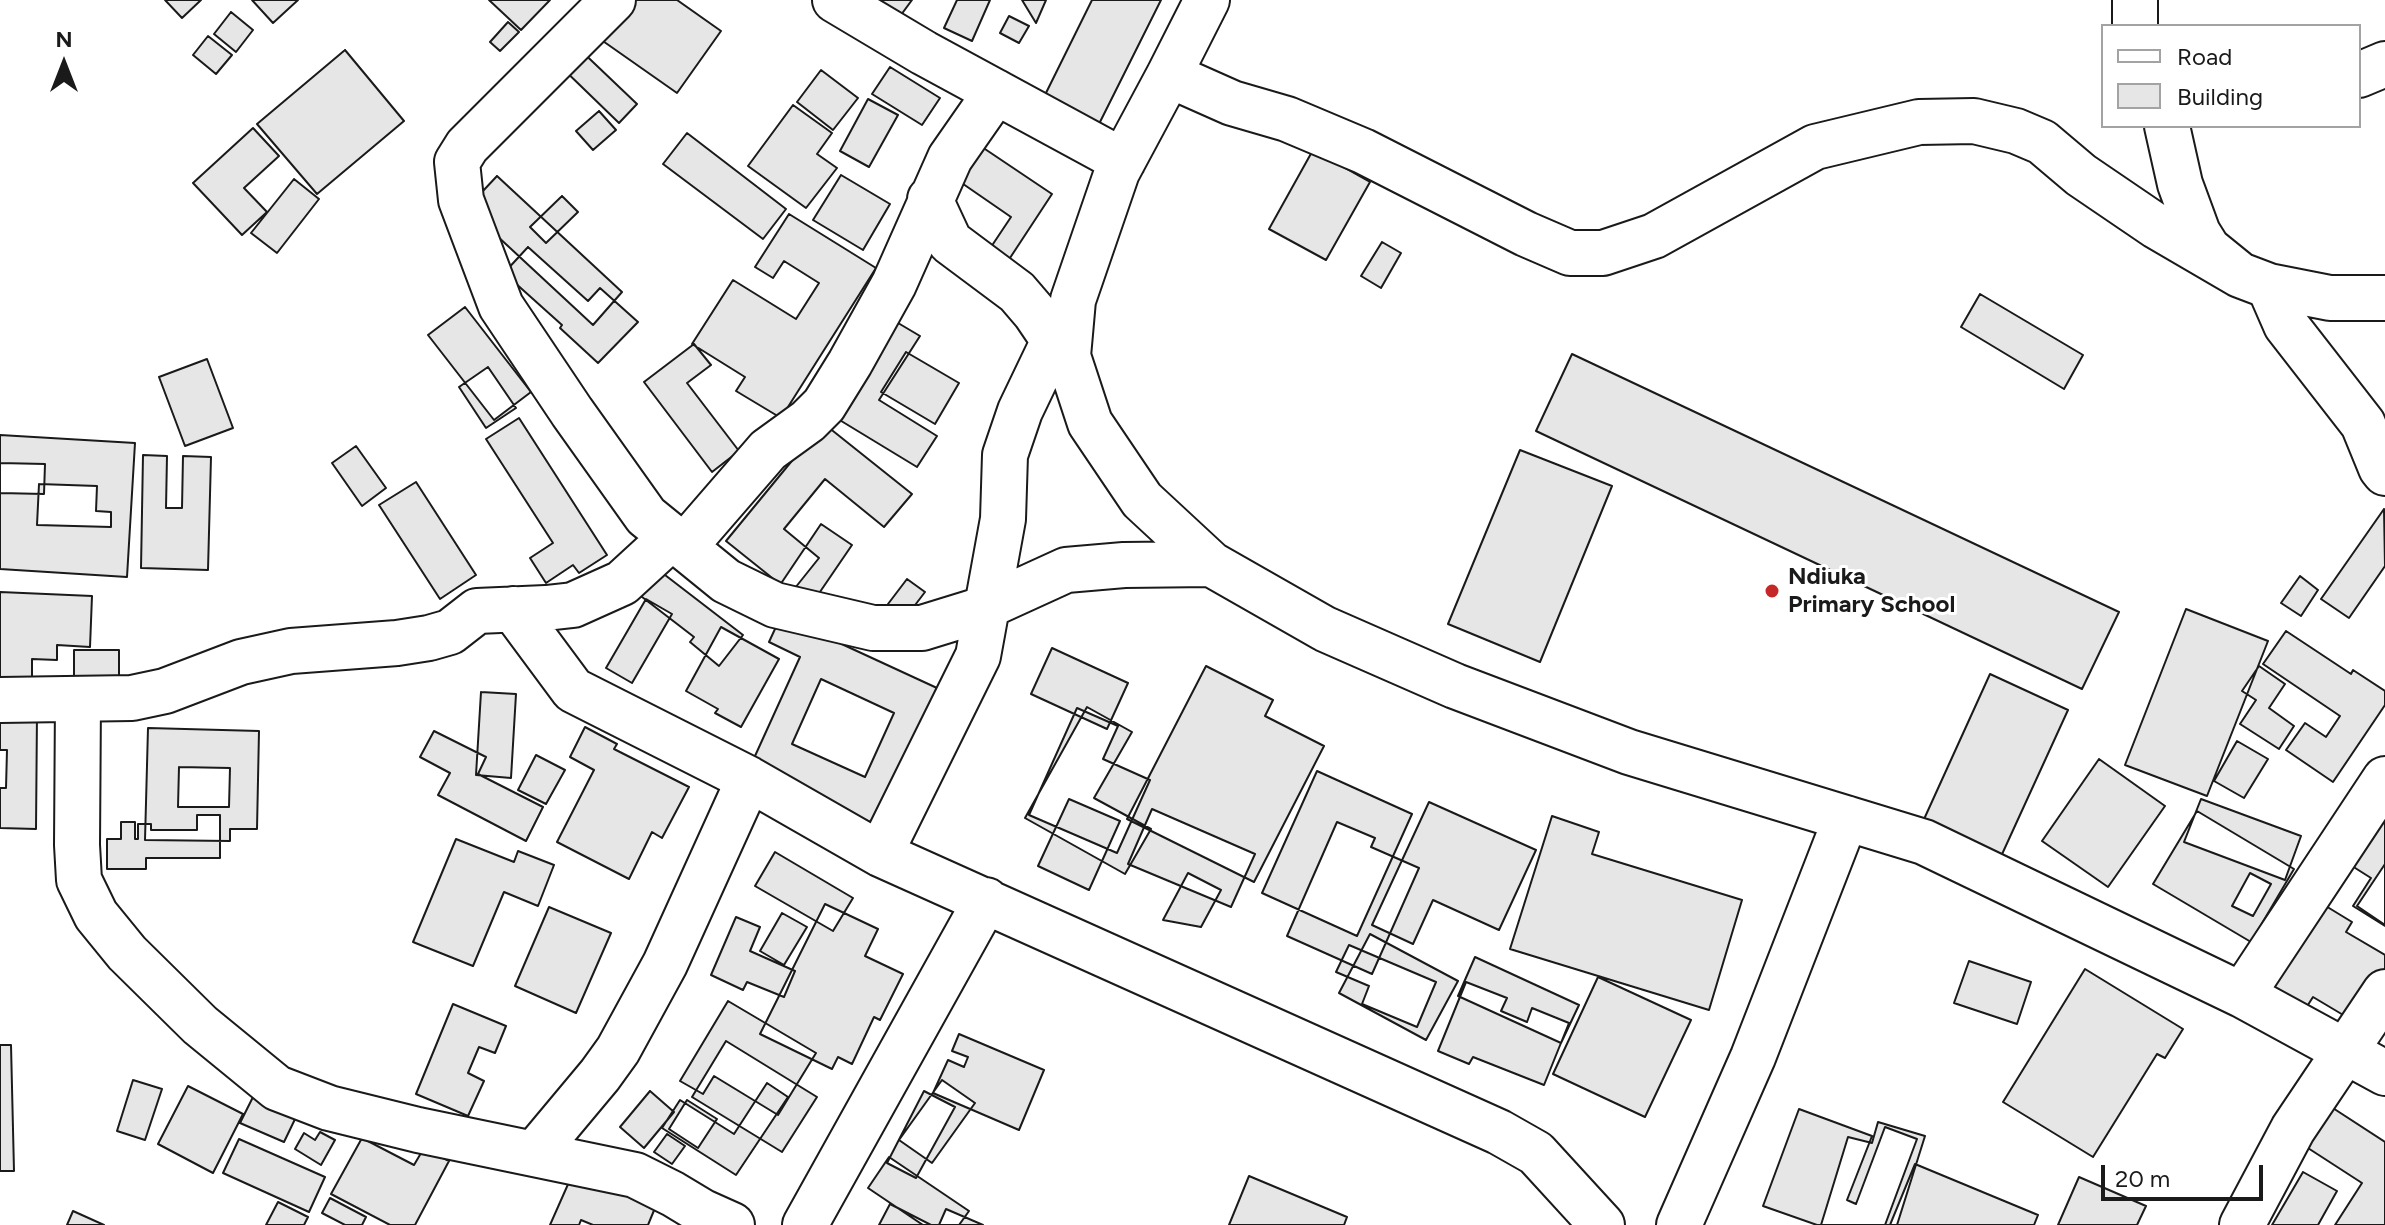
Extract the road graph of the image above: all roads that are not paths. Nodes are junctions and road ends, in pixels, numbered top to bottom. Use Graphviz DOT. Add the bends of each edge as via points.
graph roads {
  1 [pos="613,0"];
  2 [pos="835,0"];
  3 [pos="1207,0"];
  4 [pos="2135,0"];
  5 [pos="2135,24"];
  6 [pos="2385,64"];
  7 [pos="2361,74"];
  8 [pos="1169,75"];
  9 [pos="996,92"];
  10 [pos="2167,128"];
  11 [pos="1123,161"];
  12 [pos="930,199"];
  13 [pos="2254,280"];
  14 [pos="2385,298"];
  15 [pos="1073,300"];
  16 [pos="1054,341"];
  17 [pos="2385,473"];
  18 [pos="678,542"];
  19 [pos="1211,564"];
  20 [pos="597,595"];
  21 [pos="987,605"];
  22 [pos="513,609"];
  23 [pos="573,690"];
  24 [pos="78,699"];
  25 [pos="0,700"];
  26 [pos="749,779"];
  27 [pos="2385,779"];
  28 [pos="1846,818"];
  29 [pos="880,854"];
  30 [pos="986,900"];
  31 [pos="2385,992"];
  32 [pos="2242,995"];
  33 [pos="2345,1053"];
  34 [pos="2385,1073"];
  35 [pos="534,1154"];
  36 [pos="732,1225"];
  37 [pos="805,1225"];
  38 [pos="1602,1225"];
  39 [pos="1679,1225"];
  40 [pos="2242,1225"];
  1 -- 18 [label="street" via="467,146 457,162 461,200 501,306 646,516"];
  2 -- 9 [label="street"];
  3 -- 8 [label="street"];
  4 -- 5 [label="street"];
  6 -- 7 [label="street"];
  8 -- 11 [label="street"];
  8 -- 13 [label="street" via="1363,151 1570,253 1603,253 1654,236 1815,147 1919,122 1974,121 2042,142 2156,226"];
  9 -- 11 [label="street"];
  9 -- 12 [label="street" via="950,158"];
  10 -- 13 [label="street" via="2198,233 2208,249"];
  11 -- 15 [label="street"];
  12 -- 16 [label="street" via="950,242 1017,292"];
  12 -- 18 [label="street" via="894,284 824,405 768,450"];
  13 -- 14 [label="street" via="2330,298"];
  13 -- 17 [label="street" via="2363,424"];
  15 -- 16 [label="street"];
  15 -- 19 [label="street" via="1068,356 1090,423 1142,500"];
  16 -- 21 [label="street" via="1005,455 1003,519"];
  18 -- 20 [label="street"];
  18 -- 21 [label="street" via="726,581 775,605 873,628 922,628"];
  19 -- 21 [label="street" via="1066,570"];
  19 -- 28 [label="street" via="1325,629 1455,686 1629,752"];
  20 -- 22 [label="street" via="573,605"];
  20 -- 23 [label="street" via="573,657"];
  21 -- 29 [label="street" via="978,656"];
  22 -- 23 [label="street"];
  22 -- 24 [label="street" via="477,611 450,632 429,638 291,651 241,662 165,691"];
  23 -- 26 [label="street"];
  24 -- 25 [label="street"];
  24 -- 35 [label="street" via="79,880 96,915 137,963 200,1025 277,1088 329,1108"];
  26 -- 29 [label="street"];
  26 -- 35 [label="street" via="665,964 618,1050"];
  27 -- 32 [label="street"];
  28 -- 32 [label="street" via="1924,842"];
  28 -- 39 [label="street" via="1753,1057"];
  29 -- 30 [label="street"];
  30 -- 37 [label="street"];
  30 -- 38 [label="street" via="1499,1132 1536,1153"];
  31 -- 33 [label="street"];
  32 -- 33 [label="street"];
  33 -- 34 [label="street"];
  33 -- 40 [label="street" via="2293,1129"];
  35 -- 36 [label="street" via="635,1175"];
}
